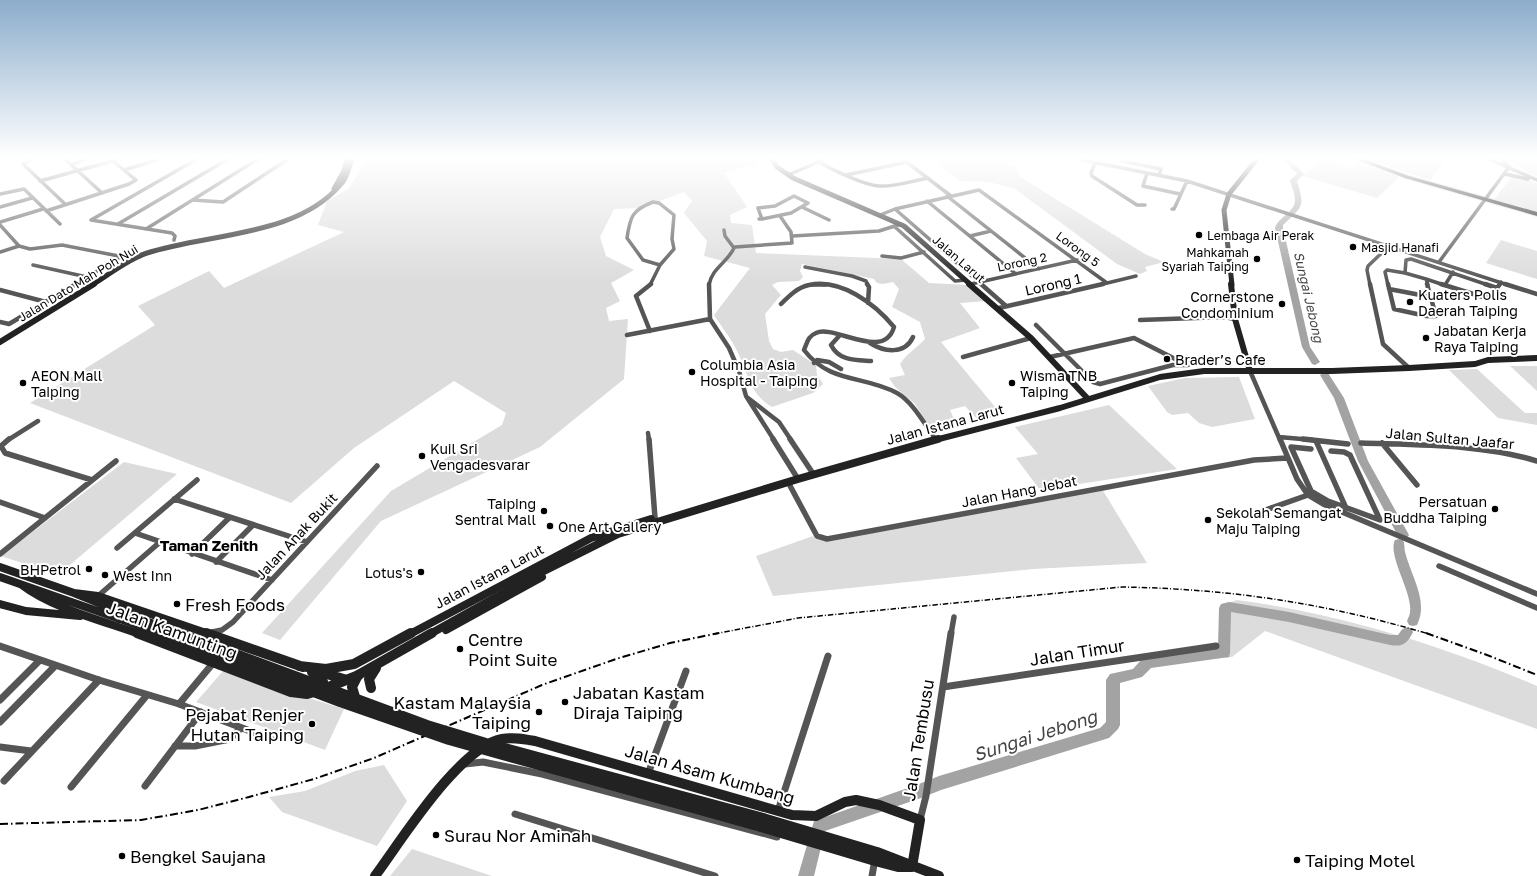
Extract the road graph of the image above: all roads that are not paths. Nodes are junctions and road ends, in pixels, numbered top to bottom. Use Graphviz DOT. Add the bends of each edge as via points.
graph roads {
  1 [pos="26,200"];
  2 [pos="34,200"];
  3 [pos="61,200"];
  4 [pos="79,200"];
  5 [pos="126,200"];
  6 [pos="159,200"];
  7 [pos="193,200"];
  8 [pos="226,200"];
  9 [pos="319,200"];
  10 [pos="325,200"];
  11 [pos="787,200"];
  12 [pos="800,200"];
  13 [pos="845,200"];
  14 [pos="932,200"];
  15 [pos="954,200"];
  16 [pos="993,200"];
  17 [pos="1129,200"];
  18 [pos="1178,200"];
  19 [pos="1227,200"];
  20 [pos="1246,200"];
  21 [pos="1486,200"];
  22 [pos="927,201"];
  23 [pos="65,204"];
  24 [pos="1145,205"];
  25 [pos="802,207"];
  26 [pos="0,208"];
  27 [pos="895,209"];
  28 [pos="45,210"];
  29 [pos="1172,210"];
  30 [pos="1537,214"];
  31 [pos="880,215"];
  32 [pos="780,216"];
  33 [pos="829,220"];
  34 [pos="0,224"];
  35 [pos="60,224"];
  36 [pos="901,224"];
  37 [pos="117,225"];
  38 [pos="895,227"];
  39 [pos="146,229"];
  40 [pos="724,230"];
  41 [pos="991,231"];
  42 [pos="792,236"];
  43 [pos="970,236"];
  44 [pos="176,241"];
  45 [pos="19,246"];
  46 [pos="1389,246"];
  47 [pos="735,247"];
  48 [pos="932,250"];
  49 [pos="0,252"];
  50 [pos="923,252"];
  51 [pos="122,256"];
  52 [pos="137,256"];
  53 [pos="882,256"];
  54 [pos="129,258"];
  55 [pos="1077,260"];
  56 [pos="1439,262"];
  57 [pos="33,265"];
  58 [pos="660,265"];
  59 [pos="805,267"];
  60 [pos="1039,269"];
  61 [pos="1453,272"];
  62 [pos="1405,273"];
  63 [pos="1016,274"];
  64 [pos="1136,276"];
  65 [pos="87,277"];
  66 [pos="1426,279"];
  67 [pos="966,280"];
  68 [pos="979,282"];
  69 [pos="1501,282"];
  70 [pos="1107,283"];
  71 [pos="971,284"];
  72 [pos="1445,285"];
  73 [pos="1498,288"];
  74 [pos="1389,289"];
  75 [pos="0,290"];
  76 [pos="1537,294"];
  77 [pos="1431,297"];
  78 [pos="46,302"];
  79 [pos="868,303"];
  80 [pos="781,304"];
  81 [pos="1006,306"];
  82 [pos="999,308"];
  83 [pos="710,319"];
  84 [pos="1235,319"];
  85 [pos="1140,320"];
  86 [pos="0,322"];
  87 [pos="1036,325"];
  88 [pos="650,331"];
  89 [pos="840,334"];
  90 [pos="627,336"];
  91 [pos="0,337"];
  92 [pos="914,338"];
  93 [pos="1032,338"];
  94 [pos="0,342"];
  95 [pos="869,343"];
  96 [pos="1065,355"];
  97 [pos="963,357"];
  98 [pos="1050,357"];
  99 [pos="1537,358"];
  100 [pos="871,361"];
  101 [pos="814,363"];
  102 [pos="1188,365"];
  103 [pos="1409,368"];
  104 [pos="841,369"];
  105 [pos="1192,371"];
  106 [pos="1250,371"];
  107 [pos="1210,372"];
  108 [pos="1179,374"];
  109 [pos="746,396"];
  110 [pos="1088,399"];
  111 [pos="38,421"];
  112 [pos="648,432"];
  113 [pos="1279,437"];
  114 [pos="936,440"];
  115 [pos="1316,442"];
  116 [pos="1361,443"];
  117 [pos="1382,443"];
  118 [pos="1348,444"];
  119 [pos="1311,448"];
  120 [pos="1331,451"];
  121 [pos="1287,458"];
  122 [pos="116,461"];
  123 [pos="1537,461"];
  124 [pos="377,466"];
  125 [pos="814,475"];
  126 [pos="798,479"];
  127 [pos="92,480"];
  128 [pos="197,480"];
  129 [pos="788,482"];
  130 [pos="1417,485"];
  131 [pos="1308,495"];
  132 [pos="174,499"];
  133 [pos="0,502"];
  134 [pos="719,502"];
  135 [pos="1346,508"];
  136 [pos="1260,512"];
  137 [pos="45,518"];
  138 [pos="229,518"];
  139 [pos="655,518"];
  140 [pos="253,526"];
  141 [pos="135,533"];
  142 [pos="160,542"];
  143 [pos="307,542"];
  144 [pos="117,548"];
  145 [pos="590,548"];
  146 [pos="0,553"];
  147 [pos="192,554"];
  148 [pos="216,562"];
  149 [pos="1439,566"];
  150 [pos="4,569"];
  151 [pos="0,577"];
  152 [pos="272,580"];
  153 [pos="22,585"];
  154 [pos="74,593"];
  155 [pos="1537,594"];
  156 [pos="98,596"];
  157 [pos="0,604"];
  158 [pos="1537,608"];
  159 [pos="123,616"];
  160 [pos="954,617"];
  161 [pos="96,619"];
  162 [pos="233,622"];
  163 [pos="203,632"];
  164 [pos="226,641"];
  165 [pos="0,646"];
  166 [pos="1216,646"];
  167 [pos="828,656"];
  168 [pos="39,661"];
  169 [pos="214,662"];
  170 [pos="352,665"];
  171 [pos="55,666"];
  172 [pos="299,666"];
  173 [pos="376,668"];
  174 [pos="686,672"];
  175 [pos="99,680"];
  176 [pos="347,680"];
  177 [pos="943,687"];
  178 [pos="371,688"];
  179 [pos="317,692"];
  180 [pos="147,696"];
  181 [pos="0,700"];
  182 [pos="356,700"];
  183 [pos="179,704"];
  184 [pos="200,712"];
  185 [pos="0,722"];
  186 [pos="427,725"];
  187 [pos="410,727"];
  188 [pos="241,728"];
  189 [pos="271,739"];
  190 [pos="175,746"];
  191 [pos="0,747"];
  192 [pos="31,751"];
  193 [pos="458,766"];
  194 [pos="648,774"];
  195 [pos="4,780"];
  196 [pos="145,786"];
  197 [pos="71,788"];
  198 [pos="778,811"];
  199 [pos="515,814"];
  200 [pos="920,820"];
  201 [pos="762,822"];
  202 [pos="806,836"];
  203 [pos="794,837"];
  204 [pos="876,856"];
  205 [pos="912,867"];
  206 [pos="375,876"];
  207 [pos="715,876"];
  208 [pos="872,876"];
  209 [pos="939,876"];
  1 -- 26 [label="street"];
  2 -- 28 [label="street"];
  3 -- 23 [label="street"];
  4 -- 23 [label="street"];
  5 -- 37 [label="street" via="91,220"];
  6 -- 37 [label="street"];
  7 -- 8 [label="street" via="218,203"];
  7 -- 39 [label="street"];
  9 -- 44 [label="main road, Jalan Dato Mah Poh Nui" via="305,209 262,224"];
  10 -- 52 [label="main road, Jalan Dato Mah Poh Nui" via="309,210 275,224"];
  11 -- 32 [label="street" via="775,206 757,209 760,219"];
  12 -- 25 [label="street" via="808,203"];
  13 -- 31 [label="main road, Jalan Larut"];
  14 -- 22 [label="street"];
  15 -- 41 [label="street"];
  16 -- 55 [label="street, Lorong 5"];
  17 -- 24 [label="street" via="1137,205"];
  18 -- 29 [label="street"];
  19 -- 84 [label="main road" via="1224,210"];
  20 -- 46 [label="street"];
  21 -- 30 [label="main road"];
  21 -- 56 [label="street"];
  22 -- 27 [label="street"];
  22 -- 43 [label="street"];
  23 -- 28 [label="street"];
  25 -- 32 [label="street"];
  25 -- 33 [label="street"];
  27 -- 31 [label="street"];
  27 -- 68 [label="street, Jalan Larut"];
  28 -- 34 [label="street"];
  28 -- 35 [label="street"];
  31 -- 36 [label="main road, Jalan Larut"];
  32 -- 42 [label="street" via="785,220"];
  34 -- 45 [label="street"];
  36 -- 38 [label="street"];
  36 -- 48 [label="main road, Jalan Larut"];
  37 -- 39 [label="street"];
  38 -- 42 [label="street" via="879,231"];
  38 -- 50 [label="street"];
  39 -- 44 [label="street" via="172,233"];
  40 -- 47 [label="street" via="725,236"];
  41 -- 43 [label="street"];
  41 -- 60 [label="street"];
  42 -- 47 [label="street" via="792,243"];
  43 -- 63 [label="street"];
  44 -- 52 [label="main road, Jalan Dato Mah Poh Nui"];
  45 -- 49 [label="street"];
  45 -- 51 [label="street" via="30,249 62,245"];
  46 -- 56 [label="street"];
  46 -- 103 [label="street" via="1367,270 1383,344"];
  47 -- 83 [label="street" via="709,280"];
  48 -- 50 [label="street"];
  48 -- 67 [label="main road, Jalan Larut"];
  50 -- 53 [label="street" via="901,258"];
  50 -- 67 [label="street" via="955,281"];
  51 -- 54 [label="street"];
  51 -- 65 [label="street"];
  52 -- 54 [label="main road, Jalan Dato Mah Poh Nui"];
  52 -- 94 [label="main road, Jalan Dato Mah Poh Nui"];
  54 -- 91 [label="main road, Jalan Dato Mah Poh Nui"];
  55 -- 60 [label="street, Lorong 2"];
  55 -- 70 [label="street, Lorong 5"];
  56 -- 69 [label="street"];
  57 -- 65 [label="street"];
  58 -- 58 [label="street" via="643,260 627,238 629,222 634,213 640,207 653,202 665,207 675,217 672,240 674,249"];
  58 -- 88 [label="street" via="651,284 636,296"];
  59 -- 79 [label="street" via="866,281 869,287"];
  60 -- 63 [label="street, Lorong 2"];
  61 -- 62 [label="street" via="1408,259"];
  61 -- 72 [label="street"];
  61 -- 73 [label="street"];
  62 -- 66 [label="street"];
  62 -- 74 [label="street" via="1386,271"];
  63 -- 68 [label="street, Lorong 2"];
  64 -- 70 [label="street, Lorong 1"];
  65 -- 78 [label="street"];
  66 -- 72 [label="street"];
  66 -- 77 [label="street"];
  67 -- 71 [label="main road, Jalan Larut"];
  68 -- 71 [label="street, Lorong 2"];
  68 -- 81 [label="street, Jalan Larut"];
  69 -- 73 [label="street"];
  69 -- 76 [label="street"];
  70 -- 81 [label="street, Lorong 1"];
  71 -- 82 [label="main road, Jalan Larut"];
  72 -- 73 [label="street" via="1484,297"];
  74 -- 77 [label="street"];
  74 -- 77 [label="street" via="1393,307 1401,312 1436,316"];
  75 -- 78 [label="street"];
  78 -- 86 [label="street" via="9,324"];
  79 -- 80 [label="street" via="838,287 817,284 800,288"];
  79 -- 95 [label="street" via="894,326 893,331 884,340"];
  81 -- 82 [label="street, Lorong 1"];
  82 -- 93 [label="main road, Jalan Larut"];
  83 -- 88 [label="street"];
  83 -- 109 [label="street" via="729,348"];
  84 -- 85 [label="street" via="1224,317"];
  84 -- 106 [label="main road"];
  87 -- 96 [label="street"];
  88 -- 90 [label="street"];
  89 -- 95 [label="street"];
  89 -- 100 [label="street" via="830,345 837,354 850,360"];
  89 -- 101 [label="street" via="826,330 810,337 804,350"];
  92 -- 95 [label="street" via="911,344 900,350 886,350"];
  93 -- 97 [label="street"];
  93 -- 98 [label="main road, Jalan Larut"];
  96 -- 98 [label="street"];
  96 -- 102 [label="street" via="1134,338"];
  96 -- 102 [label="street" via="1090,380 1100,384 1173,365"];
  98 -- 110 [label="main road, Jalan Larut"];
  99 -- 103 [label="main road, Jalan Istana Larut"];
  101 -- 104 [label="street" via="817,360 825,360"];
  101 -- 114 [label="street" via="828,371 885,388 901,396"];
  102 -- 105 [label="street"];
  103 -- 106 [label="main road, Jalan Istana Larut"];
  105 -- 107 [label="main road, Jalan Istana Larut"];
  105 -- 108 [label="main road, Jalan Istana Larut"];
  106 -- 107 [label="main road, Jalan Istana Larut"];
  106 -- 113 [label="street"];
  107 -- 108 [label="main road, Jalan Istana Larut"];
  108 -- 110 [label="main road, Jalan Istana Larut" via="1149,380"];
  109 -- 125 [label="street" via="779,422"];
  109 -- 126 [label="street"];
  110 -- 114 [label="main road, Jalan Istana Larut"];
  111 -- 127 [label="street" via="5,442 2,450"];
  112 -- 139 [label="street"];
  113 -- 115 [label="street"];
  113 -- 121 [label="street"];
  114 -- 125 [label="main road, Jalan Istana Larut"];
  115 -- 118 [label="street"];
  115 -- 135 [label="street"];
  116 -- 117 [label="street, Jalan Sultan Jaafar"];
  117 -- 123 [label="street, Jalan Sultan Jaafar" via="1478,450 1512,454"];
  117 -- 130 [label="street"];
  119 -- 135 [label="street" via="1291,447 1308,488 1328,501"];
  120 -- 135 [label="street" via="1350,455 1380,520"];
  121 -- 129 [label="street, Jalan Hang Jebat" via="1254,460 826,539 817,536"];
  121 -- 131 [label="street"];
  122 -- 127 [label="street"];
  124 -- 143 [label="street, Jalan Anak Bukit"];
  125 -- 126 [label="main road, Jalan Istana Larut"];
  126 -- 129 [label="main road, Jalan Istana Larut"];
  127 -- 137 [label="street"];
  128 -- 132 [label="street"];
  129 -- 134 [label="main road, Jalan Istana Larut"];
  131 -- 136 [label="street"];
  131 -- 155 [label="street" via="1342,512"];
  132 -- 138 [label="street"];
  132 -- 141 [label="street"];
  133 -- 137 [label="street"];
  134 -- 139 [label="main road, Jalan Istana Larut"];
  134 -- 145 [label="main road, Jalan Istana Larut" via="618,534"];
  137 -- 146 [label="street"];
  138 -- 140 [label="street"];
  138 -- 147 [label="street"];
  139 -- 170 [label="main road, Jalan Istana Larut" via="591,538"];
  140 -- 143 [label="street"];
  140 -- 148 [label="street"];
  141 -- 142 [label="street"];
  141 -- 144 [label="street"];
  142 -- 147 [label="street"];
  142 -- 156 [label="street"];
  143 -- 152 [label="street, Jalan Anak Bukit"];
  145 -- 173 [label="main road, Jalan Istana Larut" via="569,563"];
  145 -- 182 [label="main road, Jalan Istana Larut, bridge" via="534,576 358,675 351,686"];
  147 -- 148 [label="street"];
  148 -- 152 [label="street"];
  149 -- 158 [label="street"];
  150 -- 151 [label="street"];
  150 -- 154 [label="main road, Jalan Kamunting"];
  151 -- 153 [label="main road, Jalan Kamunting"];
  152 -- 162 [label="street, Jalan Anak Bukit"];
  153 -- 159 [label="main road, Jalan Kamunting"];
  153 -- 161 [label="main road, Jalan Kamunting" via="36,595"];
  154 -- 156 [label="main road, Jalan Kamunting"];
  154 -- 159 [label="main road, Jalan Kamunting"];
  156 -- 163 [label="main road, Jalan Kamunting"];
  157 -- 161 [label="main road" via="26,611"];
  159 -- 182 [label="main road, Jalan Kamunting, bridge"];
  159 -- 187 [label="main road, Jalan Kamunting, bridge"];
  160 -- 177 [label="street, Jalan Tembusu"];
  161 -- 169 [label="main road, Jalan Kamunting"];
  162 -- 163 [label="street, Jalan Anak Bukit" via="217,632"];
  162 -- 164 [label="street, Jalan Anak Bukit" via="225,634"];
  163 -- 164 [label="main road, Jalan Kamunting"];
  164 -- 172 [label="main road, Jalan Kamunting"];
  165 -- 168 [label="street"];
  166 -- 177 [label="street, Jalan Timur"];
  167 -- 198 [label="street"];
  168 -- 171 [label="street"];
  168 -- 181 [label="street"];
  169 -- 179 [label="main road, Jalan Kamunting" via="291,692"];
  169 -- 183 [label="street"];
  170 -- 172 [label="main road, Jalan Istana Larut" via="326,669"];
  170 -- 176 [label="main road" via="346,675"];
  171 -- 175 [label="street"];
  171 -- 185 [label="street"];
  172 -- 176 [label="main road"];
  172 -- 179 [label="main road" via="322,680"];
  173 -- 176 [label="main road, Jalan Istana Larut"];
  173 -- 178 [label="main road" via="369,679"];
  174 -- 194 [label="street"];
  175 -- 180 [label="street"];
  175 -- 192 [label="street"];
  176 -- 179 [label="main road, Jalan Kamunting"];
  177 -- 200 [label="street, Jalan Tembusu"];
  180 -- 183 [label="street"];
  180 -- 197 [label="street"];
  182 -- 186 [label="main road, Jalan Kamunting, bridge"];
  183 -- 184 [label="street"];
  184 -- 188 [label="street"];
  184 -- 190 [label="street"];
  186 -- 201 [label="main road, Jalan Asam Kumbang, bridge"];
  187 -- 201 [label="main road, Jalan Asam Kumbang, bridge" via="484,751"];
  188 -- 189 [label="street"];
  188 -- 190 [label="street" via="230,739 195,746"];
  190 -- 196 [label="street"];
  191 -- 192 [label="street"];
  192 -- 195 [label="street"];
  193 -- 194 [label="main road, Jalan Asam Kumbang" via="485,745 502,739 519,738"];
  193 -- 203 [label="street, Jalan Asam Kumbang" via="483,762 542,774 754,831 786,838"];
  193 -- 206 [label="main road"];
  194 -- 198 [label="main road, Jalan Asam Kumbang"];
  198 -- 200 [label="main road, Jalan Asam Kumbang" via="812,817 850,801 862,801"];
  199 -- 207 [label="street"];
  200 -- 205 [label="main road, Jalan Tembusu"];
  201 -- 202 [label="main road, Jalan Asam Kumbang"];
  201 -- 203 [label="main road, Jalan Asam Kumbang"];
  202 -- 203 [label="main road, Jalan Asam Kumbang"];
  202 -- 204 [label="main road, Jalan Asam Kumbang"];
  204 -- 205 [label="main road, Jalan Asam Kumbang" via="898,867"];
  204 -- 208 [label="street"];
  205 -- 209 [label="main road, Jalan Asam Kumbang"];
}
